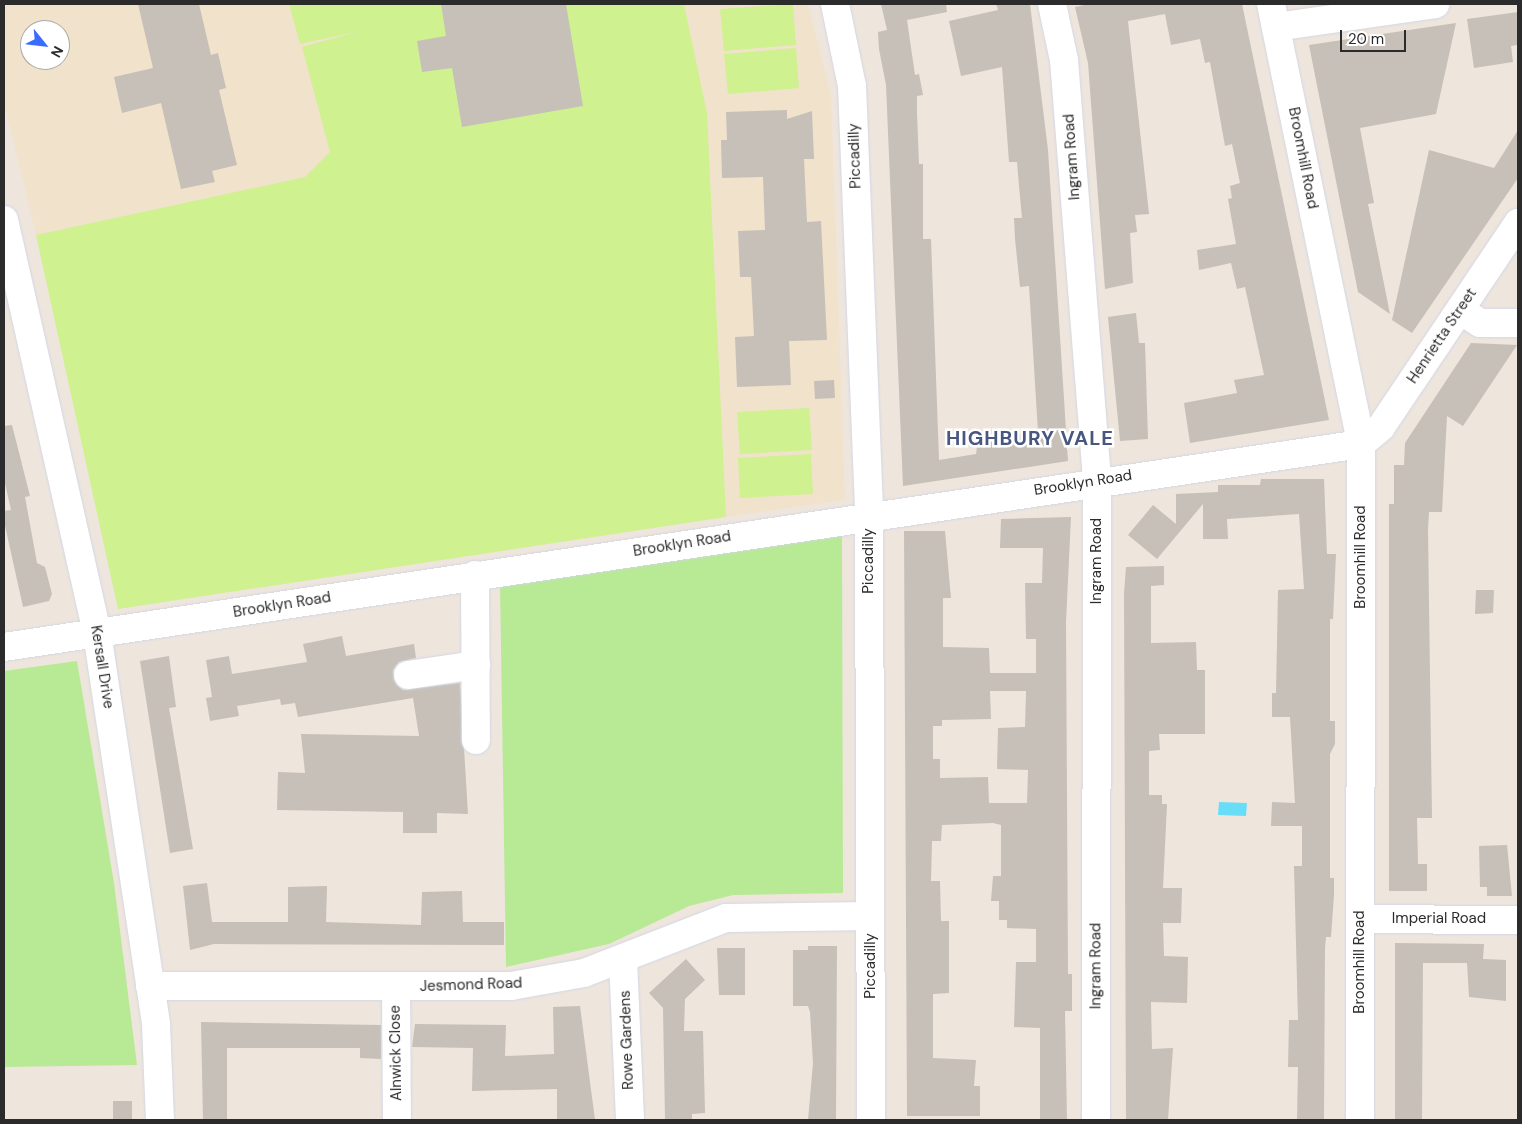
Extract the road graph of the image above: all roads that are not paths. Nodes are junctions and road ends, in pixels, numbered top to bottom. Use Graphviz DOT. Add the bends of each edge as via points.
graph roads {
  1 [pos="835,4"];
  2 [pos="1052,4"];
  3 [pos="1435,4"];
  4 [pos="1274,16"];
  5 [pos="4,220"];
  6 [pos="1518,223"];
  7 [pos="1460,310"];
  8 [pos="1518,323"];
  9 [pos="1361,444"];
  10 [pos="1097,481"];
  11 [pos="869,516"];
  12 [pos="476,576"];
  13 [pos="98,633"];
  14 [pos="4,647"];
  15 [pos="476,665"];
  16 [pos="408,675"];
  17 [pos="476,740"];
  18 [pos="870,916"];
  19 [pos="1360,919"];
  20 [pos="1518,920"];
  21 [pos="624,959"];
  22 [pos="150,986"];
  23 [pos="396,986"];
  24 [pos="160,1120"];
  25 [pos="397,1120"];
  26 [pos="630,1120"];
  27 [pos="872,1120"];
  28 [pos="1096,1120"];
  29 [pos="1360,1120"];
  1 -- 11 [label="street, Piccadilly" via="852,86"];
  2 -- 10 [label="street, Ingram Road" via="1064,60"];
  3 -- 4 [label="street"];
  4 -- 9 [label="street, Broomhill Road"];
  5 -- 13 [label="street, Kersall Drive"];
  6 -- 7 [label="street, Henrietta Street"];
  7 -- 8 [label="street" via="1480,323"];
  7 -- 9 [label="street, Henrietta Street" via="1381,427"];
  9 -- 10 [label="street, Brooklyn Road"];
  9 -- 19 [label="street, Broomhill Road"];
  10 -- 11 [label="street, Brooklyn Road"];
  10 -- 28 [label="street, Ingram Road"];
  11 -- 12 [label="street, Brooklyn Road"];
  11 -- 18 [label="street, Piccadilly"];
  12 -- 13 [label="street, Brooklyn Road"];
  12 -- 15 [label="street"];
  13 -- 14 [label="street, Brooklyn Road"];
  13 -- 22 [label="street, Kersall Drive"];
  15 -- 16 [label="street"];
  15 -- 17 [label="street"];
  18 -- 21 [label="street, Jesmond Road" via="726,918"];
  18 -- 27 [label="street, Piccadilly"];
  19 -- 20 [label="street, Imperial Road"];
  19 -- 29 [label="street, Broomhill Road"];
  21 -- 23 [label="street, Jesmond Road" via="584,973 511,986"];
  21 -- 26 [label="street, Rowe Gardens"];
  22 -- 23 [label="street, Jesmond Road"];
  22 -- 24 [label="street, Kersall Drive"];
  23 -- 25 [label="street, Alnwick Close"];
}
